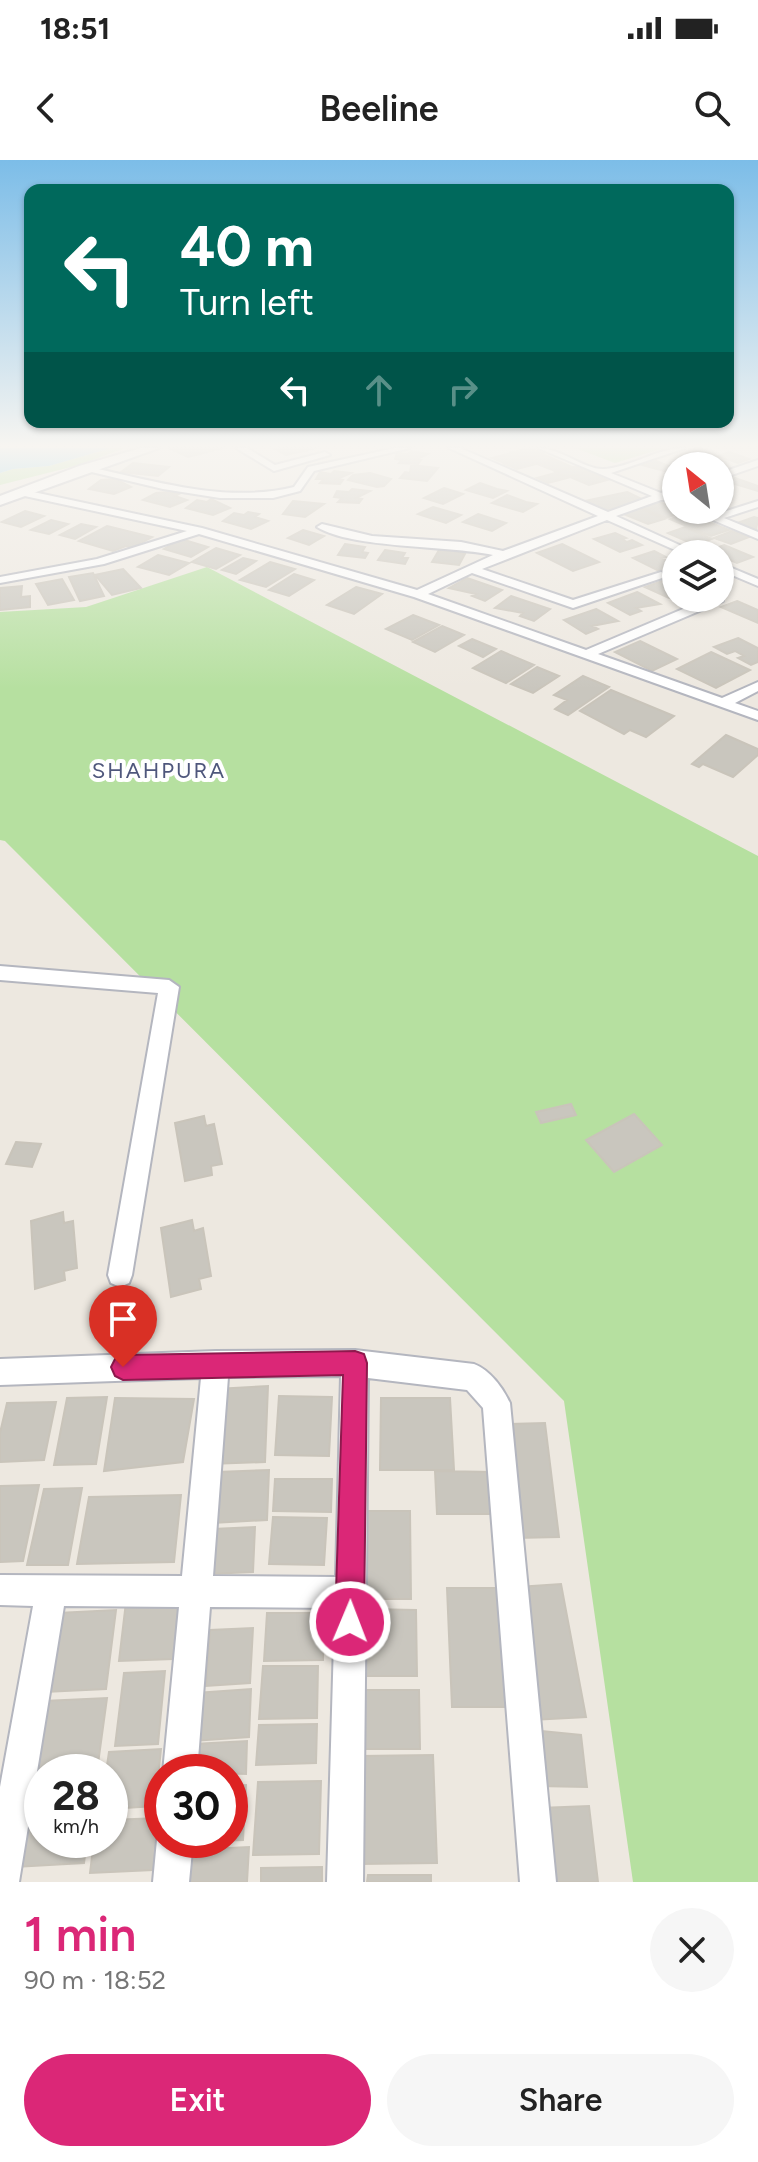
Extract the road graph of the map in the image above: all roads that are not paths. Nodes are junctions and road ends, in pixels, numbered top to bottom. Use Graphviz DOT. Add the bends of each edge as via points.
graph roads {
  1 [pos="190,528"];
  2 [pos="328,528"];
  3 [pos="572,528"];
  4 [pos="636,528"];
  5 [pos="739,528"];
  6 [pos="198,530"];
  7 [pos="758,536"];
  8 [pos="662,540"];
  9 [pos="504,554"];
  10 [pos="472,569"];
  11 [pos="661,575"];
  12 [pos="0,580"];
  13 [pos="738,590"];
  14 [pos="418,594"];
  15 [pos="585,655"];
  16 [pos="758,686"];
  17 [pos="726,702"];
  18 [pos="758,716"];
  19 [pos="0,973"];
  20 [pos="120,1275"];
  21 [pos="355,1363"];
  22 [pos="216,1364"];
  23 [pos="0,1372"];
  24 [pos="0,1590"];
  25 [pos="51,1591"];
  26 [pos="194,1591"];
  27 [pos="350,1593"];
  28 [pos="181,1754"];
  29 [pos="173,1858"];
  30 [pos="1,1882"];
  31 [pos="171,1882"];
  32 [pos="345,1882"];
  33 [pos="538,1882"];
  1 -- 6 [label="street"];
  2 -- 9 [label="street" via="372,539 461,545"];
  3 -- 9 [label="street"];
  4 -- 8 [label="street"];
  5 -- 7 [label="street"];
  6 -- 12 [label="street" via="132,555 46,576"];
  6 -- 14 [label="street"];
  9 -- 10 [label="street"];
  10 -- 11 [label="street" via="573,604"];
  10 -- 14 [label="street"];
  13 -- 15 [label="street"];
  14 -- 15 [label="street"];
  15 -- 17 [label="street"];
  16 -- 17 [label="street"];
  17 -- 18 [label="street"];
  19 -- 20 [label="street" via="169,987"];
  21 -- 22 [label="street"];
  21 -- 27 [label="street"];
  21 -- 33 [label="street" via="474,1377 496,1403"];
  22 -- 23 [label="street"];
  22 -- 26 [label="street"];
  24 -- 25 [label="street"];
  25 -- 26 [label="street"];
  25 -- 30 [label="street"];
  26 -- 27 [label="street"];
  26 -- 28 [label="street"];
  27 -- 32 [label="street"];
  29 -- 31 [label="street"];
}
